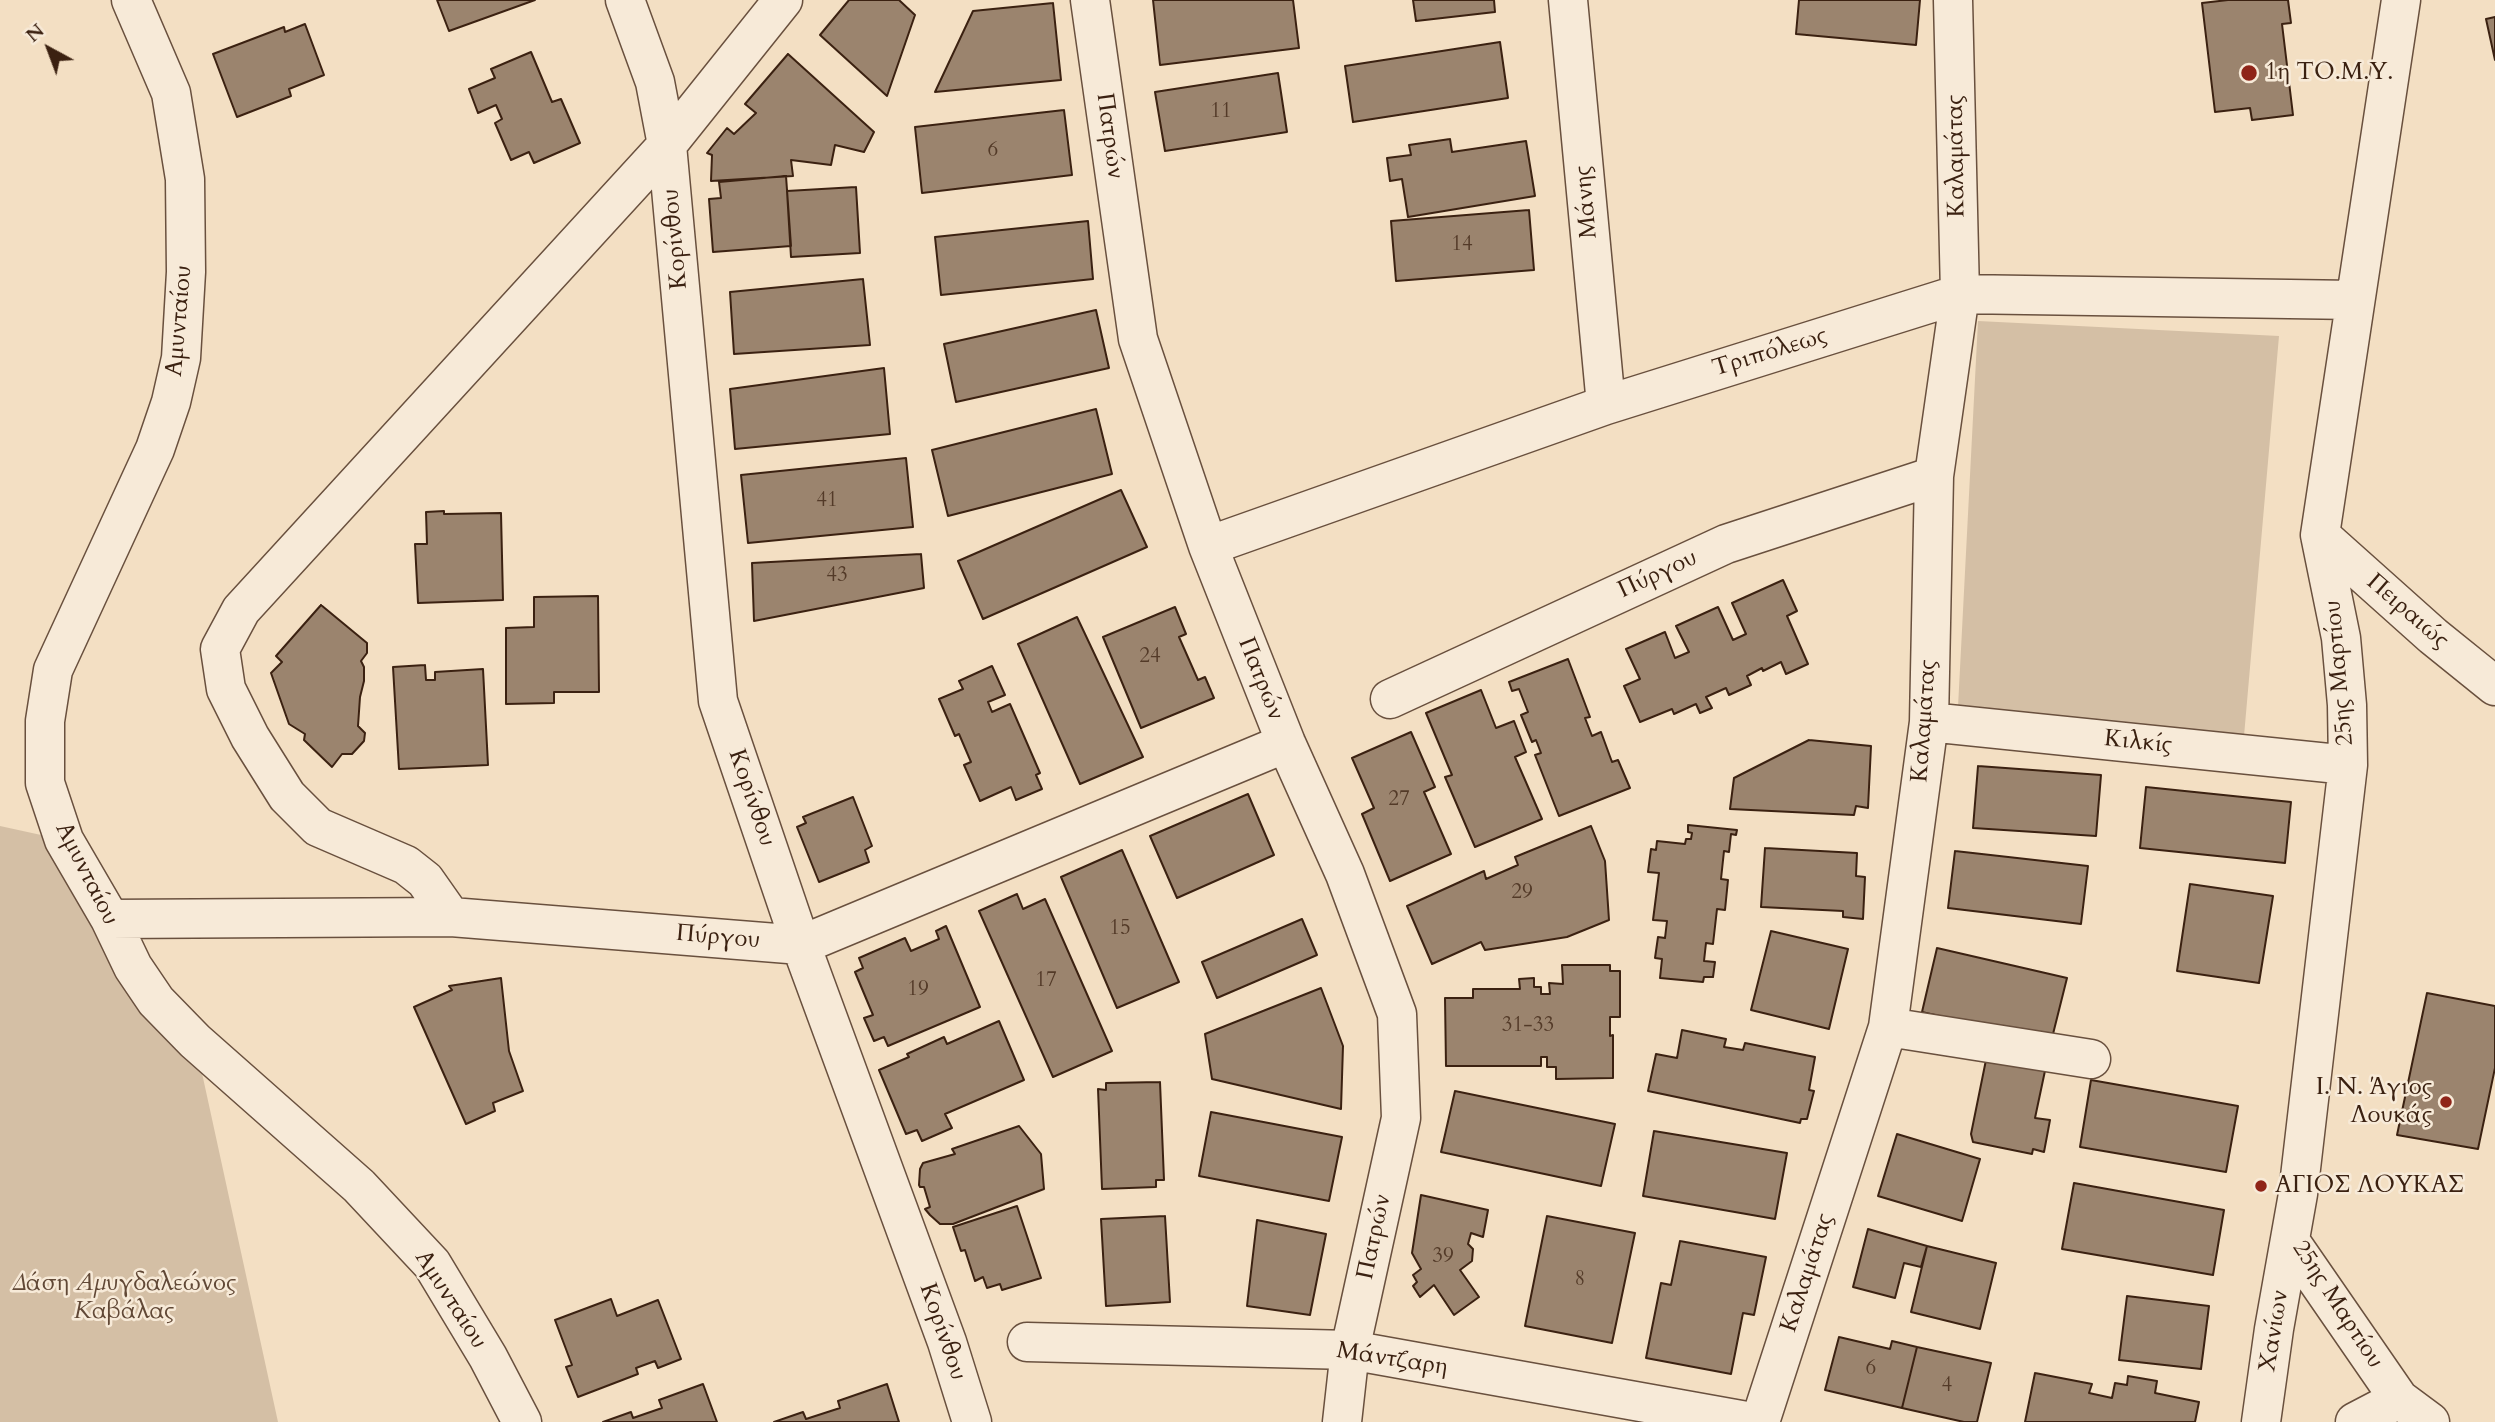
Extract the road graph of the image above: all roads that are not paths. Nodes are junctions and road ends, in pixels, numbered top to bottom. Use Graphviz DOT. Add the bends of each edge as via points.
graph roads {
  1 [pos="131,0"];
  2 [pos="625,0"];
  3 [pos="783,0"];
  4 [pos="1090,0"];
  5 [pos="1568,0"];
  6 [pos="1953,0"];
  7 [pos="2402,0"];
  8 [pos="667,145"];
  9 [pos="1960,294"];
  10 [pos="2355,300"];
  11 [pos="1606,405"];
  12 [pos="1934,476"];
  13 [pos="2320,535"];
  14 [pos="1208,546"];
  15 [pos="2495,686"];
  16 [pos="1390,699"];
  17 [pos="1929,722"];
  18 [pos="1286,743"];
  19 [pos="2348,765"];
  20 [pos="451,917"];
  21 [pos="110,919"];
  22 [pos="801,945"];
  23 [pos="1888,1027"];
  24 [pos="2091,1059"];
  25 [pos="2290,1241"];
  26 [pos="1027,1342"];
  27 [pos="1350,1350"];
  28 [pos="2399,1399"];
  29 [pos="522,1422"];
  30 [pos="972,1422"];
  31 [pos="1342,1422"];
  32 [pos="1752,1422"];
  33 [pos="1760,1422"];
  34 [pos="2261,1422"];
  35 [pos="2355,1422"];
  36 [pos="2430,1422"];
  1 -- 21 [label="street, Αμυνταίου" via="171,93 184,178 186,272 181,358 155,449 53,670 45,720 45,783 64,840"];
  2 -- 8 [label="street, Κορίνθου" via="655,82"];
  3 -- 8 [label="street, Κορίνθου"];
  4 -- 14 [label="street, Πατρών" via="1138,339"];
  5 -- 11 [label="street, Μάνης"];
  6 -- 9 [label="street, Καλαμάτας"];
  7 -- 10 [label="street, 25ης Μαρτίου"];
  8 -- 20 [label="street, Κορίνθου" via="241,610 220,649 226,689 287,796 318,827 406,865 425,880"];
  8 -- 22 [label="street, Κορίνθου" via="718,701"];
  9 -- 10 [label="street, Τριπόλεως"];
  9 -- 11 [label="street, Τριπόλεως"];
  9 -- 12 [label="street, Καλαμάτας"];
  10 -- 13 [label="street, 25ης Μαρτίου"];
  11 -- 14 [label="street, Τριπόλεως"];
  12 -- 16 [label="street, Πύργου" via="1726,544"];
  12 -- 17 [label="street, Καλαμάτας"];
  13 -- 15 [label="street, Πειραιώς"];
  13 -- 19 [label="street, 25ης Μαρτίου" via="2341,638"];
  14 -- 18 [label="street, Πατρών"];
  17 -- 19 [label="street, Κιλκίς"];
  17 -- 23 [label="street, Καλαμάτας"];
  18 -- 22 [label="street, Πύργου"];
  18 -- 27 [label="street, Πατρών" via="1345,874 1397,1014 1401,1118"];
  19 -- 25 [label="street, 25ης Μαρτίου"];
  20 -- 21 [label="street, Πύργου"];
  20 -- 22 [label="street, Πύργου"];
  21 -- 29 [label="street, Αμυνταίου" via="156,1001 359,1186 432,1264"];
  22 -- 30 [label="street, Κορίνθου"];
  23 -- 24 [label="street"];
  23 -- 33 [label="street, Καλαμάτας"];
  25 -- 28 [label="street, 25ης Μαρτίου"];
  25 -- 34 [label="street, Χανίων"];
  26 -- 27 [label="street, Μάντζαρη"];
  27 -- 31 [label="street, Πατρών"];
  27 -- 32 [label="street, Μάντζαρη"];
  28 -- 35 [label="street"];
  28 -- 36 [label="street, 25ης Μαρτίου"];
}
